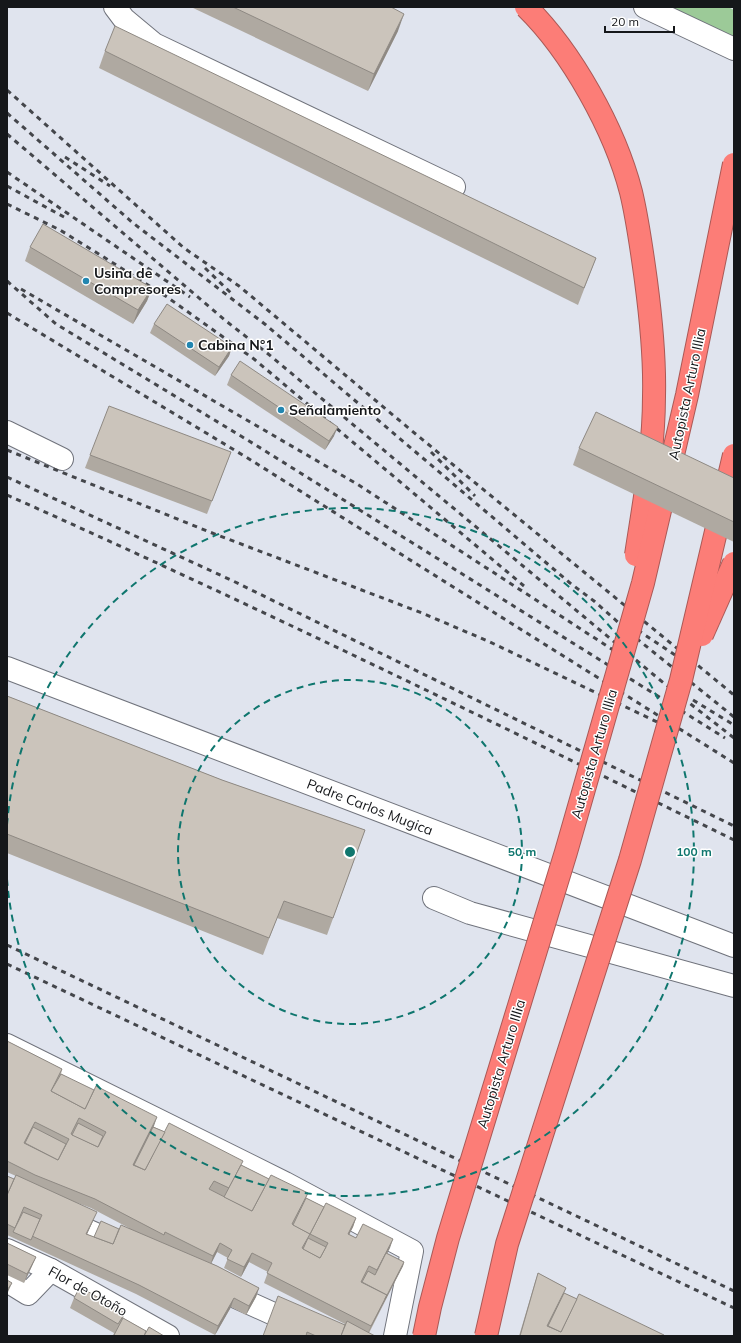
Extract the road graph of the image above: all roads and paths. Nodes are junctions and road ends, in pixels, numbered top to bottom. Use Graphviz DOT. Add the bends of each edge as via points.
graph roads {
  1 [pos="115,7"];
  2 [pos="526,7"];
  3 [pos="645,7"];
  4 [pos="734,49"];
  5 [pos="734,164"];
  6 [pos="454,187"];
  7 [pos="7,432"];
  8 [pos="734,455"];
  9 [pos="62,459"];
  10 [pos="734,563"];
  11 [pos="618,665"];
  12 [pos="7,668"];
  13 [pos="681,680"];
  14 [pos="434,898"];
  15 [pos="734,946"];
  16 [pos="734,986"];
  17 [pos="7,1045"];
  18 [pos="7,1195"];
  19 [pos="7,1250"];
  20 [pos="144,1255"];
  21 [pos="50,1270"];
  22 [pos="7,1281"];
  23 [pos="208,1284"];
  24 [pos="168,1336"];
  25 [pos="322,1336"];
  26 [pos="395,1336"];
  27 [pos="424,1336"];
  28 [pos="486,1336"];
  1 -- 6 [label="street" via="124,19 154,44"];
  2 -- 11 [label="highway, bridge" via="568,56 609,133 630,191 644,267 653,358 652,440"];
  3 -- 4 [label="street"];
  5 -- 11 [label="highway, Autopista Arturo Illia, bridge" via="685,403 642,583"];
  7 -- 9 [label="street"];
  8 -- 13 [label="highway, bridge"];
  10 -- 13 [label="highway, bridge"];
  11 -- 27 [label="highway, Autopista Arturo Illia, bridge" via="566,852 448,1238"];
  12 -- 15 [label="street, Padre Carlos Mugica"];
  13 -- 28 [label="highway, bridge" via="630,860 507,1244"];
  14 -- 16 [label="street" via="470,913"];
  17 -- 26 [label="street" via="285,1183 412,1251"];
  18 -- 20 [label="street"];
  19 -- 21 [label="street, Flor de Otoño"];
  21 -- 22 [label="street" via="28,1294"];
  21 -- 24 [label="street, Flor de Otoño"];
  23 -- 25 [label="street"];
}
